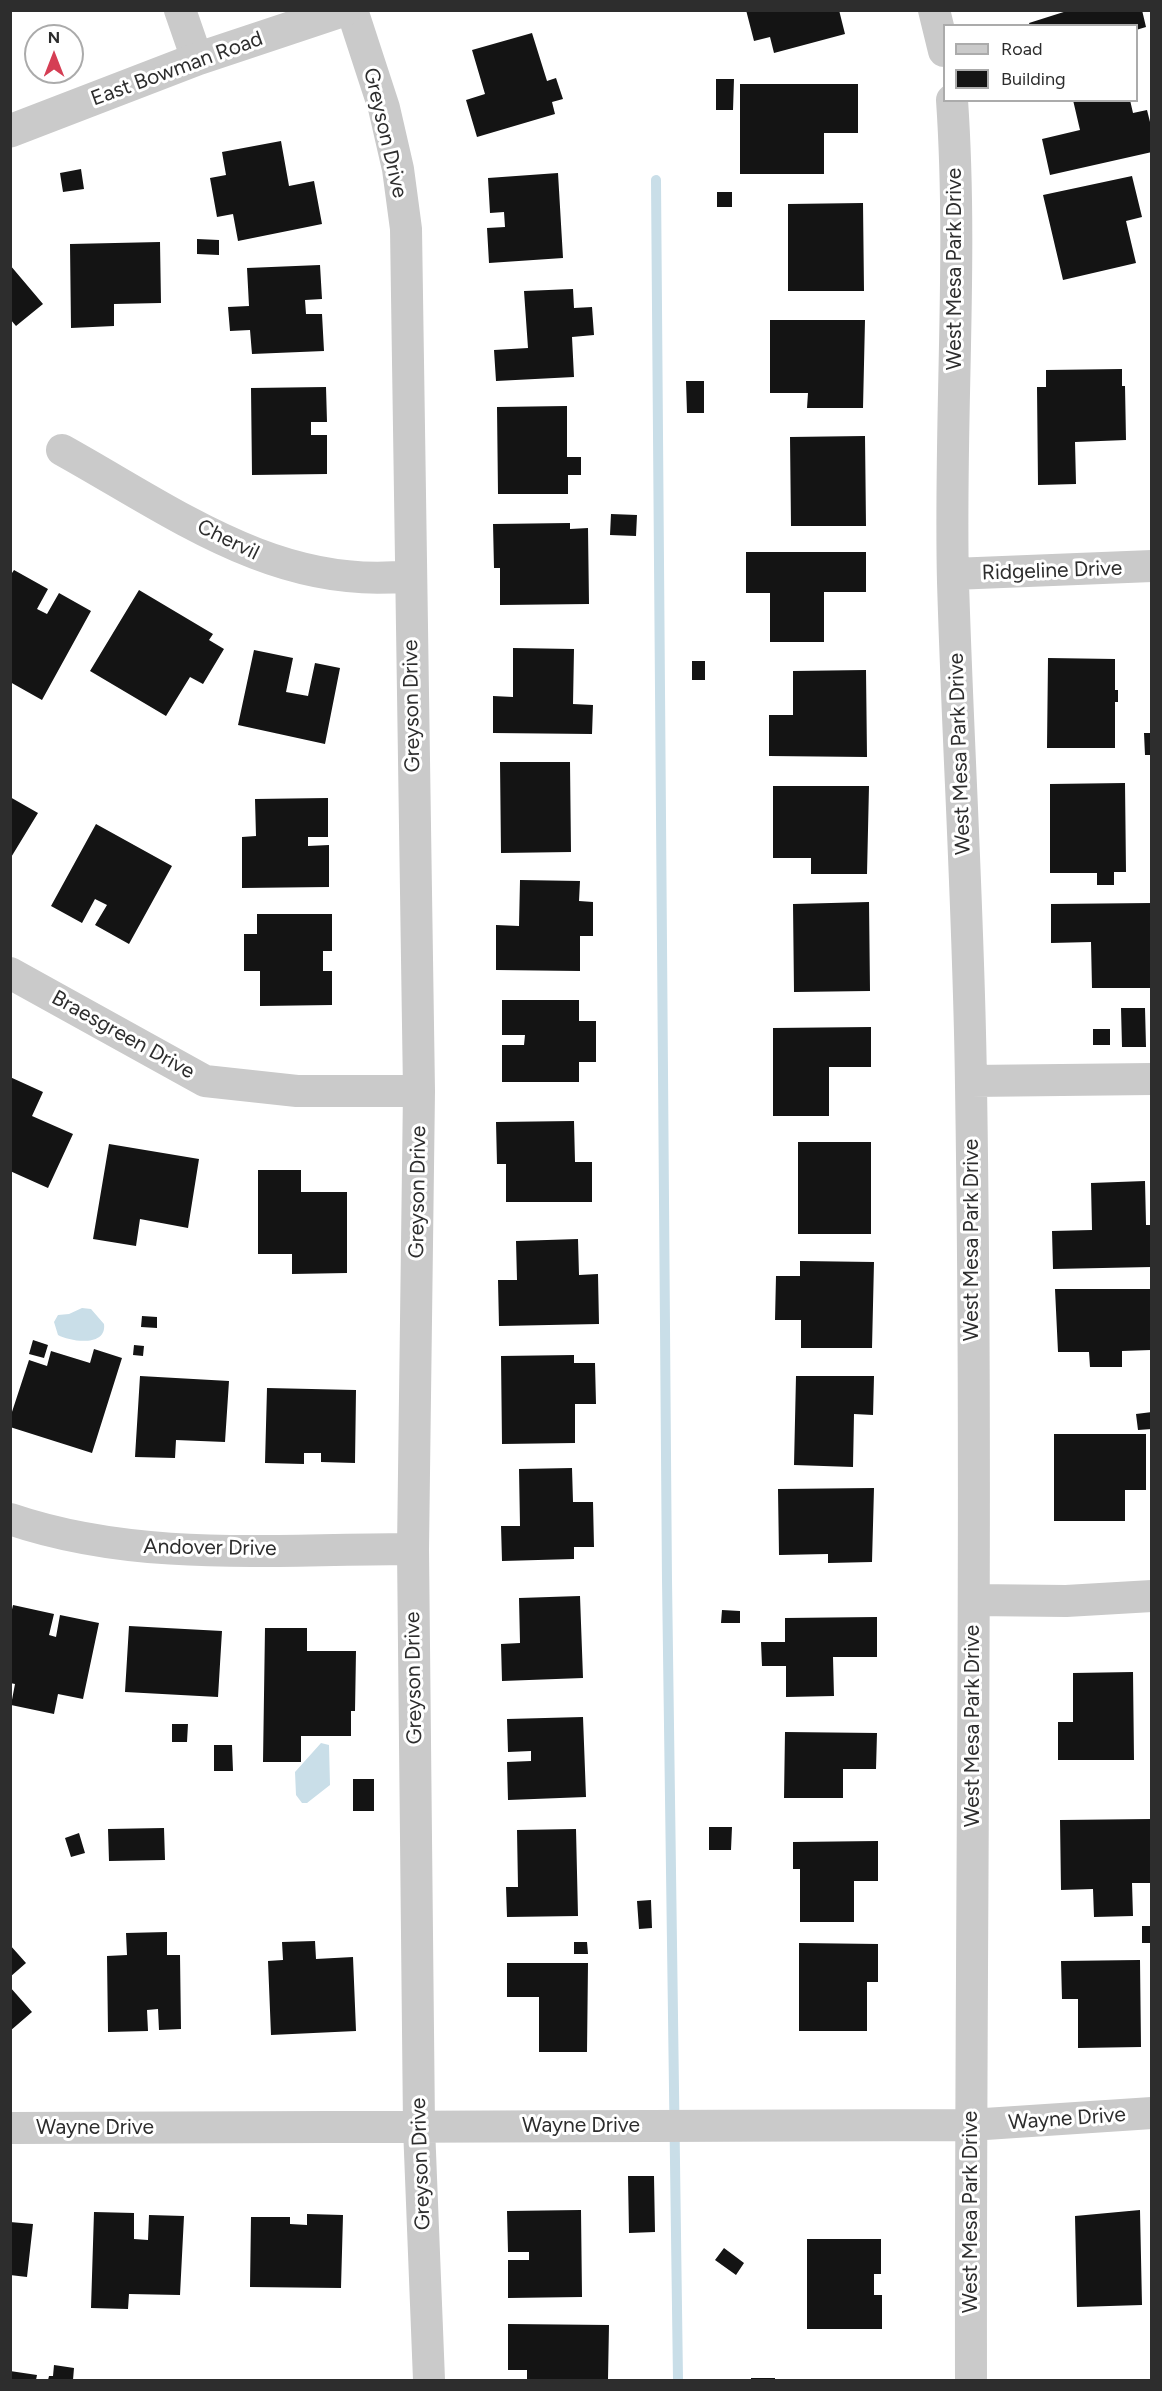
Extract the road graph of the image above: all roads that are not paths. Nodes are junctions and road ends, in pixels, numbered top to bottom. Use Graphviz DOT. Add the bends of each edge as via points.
graph roads {
  1 [pos="180,10"];
  2 [pos="344,10"];
  3 [pos="352,10"];
  4 [pos="934,10"];
  5 [pos="943,44"];
  6 [pos="197,59"];
  7 [pos="952,102"];
  8 [pos="10,131"];
  9 [pos="62,450"];
  10 [pos="1152,566"];
  11 [pos="953,574"];
  12 [pos="409,576"];
  13 [pos="10,973"];
  14 [pos="1152,1079"];
  15 [pos="971,1080"];
  16 [pos="419,1091"];
  17 [pos="10,1519"];
  18 [pos="413,1549"];
  19 [pos="1152,1596"];
  20 [pos="974,1600"];
  21 [pos="1152,2113"];
  22 [pos="970,2125"];
  23 [pos="419,2127"];
  24 [pos="10,2128"];
  25 [pos="429,2380"];
  26 [pos="971,2380"];
  1 -- 6 [label="street"];
  2 -- 6 [label="street, East Bowman Road"];
  3 -- 12 [label="street, Greyson Drive" via="384,108 406,229"];
  4 -- 5 [label="street"];
  6 -- 8 [label="street, East Bowman Road"];
  7 -- 11 [label="street, West Mesa Park Drive" via="956,172"];
  9 -- 12 [label="street, Chervil" via="232,545 280,564 306,572 358,578"];
  10 -- 11 [label="street, Ridgeline Drive"];
  11 -- 15 [label="street, West Mesa Park Drive"];
  12 -- 16 [label="street, Greyson Drive"];
  13 -- 16 [label="street, Braesgreen Drive" via="205,1081 297,1091"];
  14 -- 15 [label="street"];
  15 -- 20 [label="street, West Mesa Park Drive"];
  16 -- 18 [label="street, Greyson Drive"];
  17 -- 18 [label="street, Andover Drive" via="103,1543 165,1550"];
  18 -- 23 [label="street, Greyson Drive"];
  19 -- 20 [label="street" via="1066,1601"];
  20 -- 22 [label="street, West Mesa Park Drive"];
  21 -- 22 [label="street, Wayne Drive"];
  22 -- 23 [label="street, Wayne Drive"];
  22 -- 26 [label="street, West Mesa Park Drive"];
  23 -- 24 [label="street, Wayne Drive"];
  23 -- 25 [label="street, Greyson Drive"];
}
